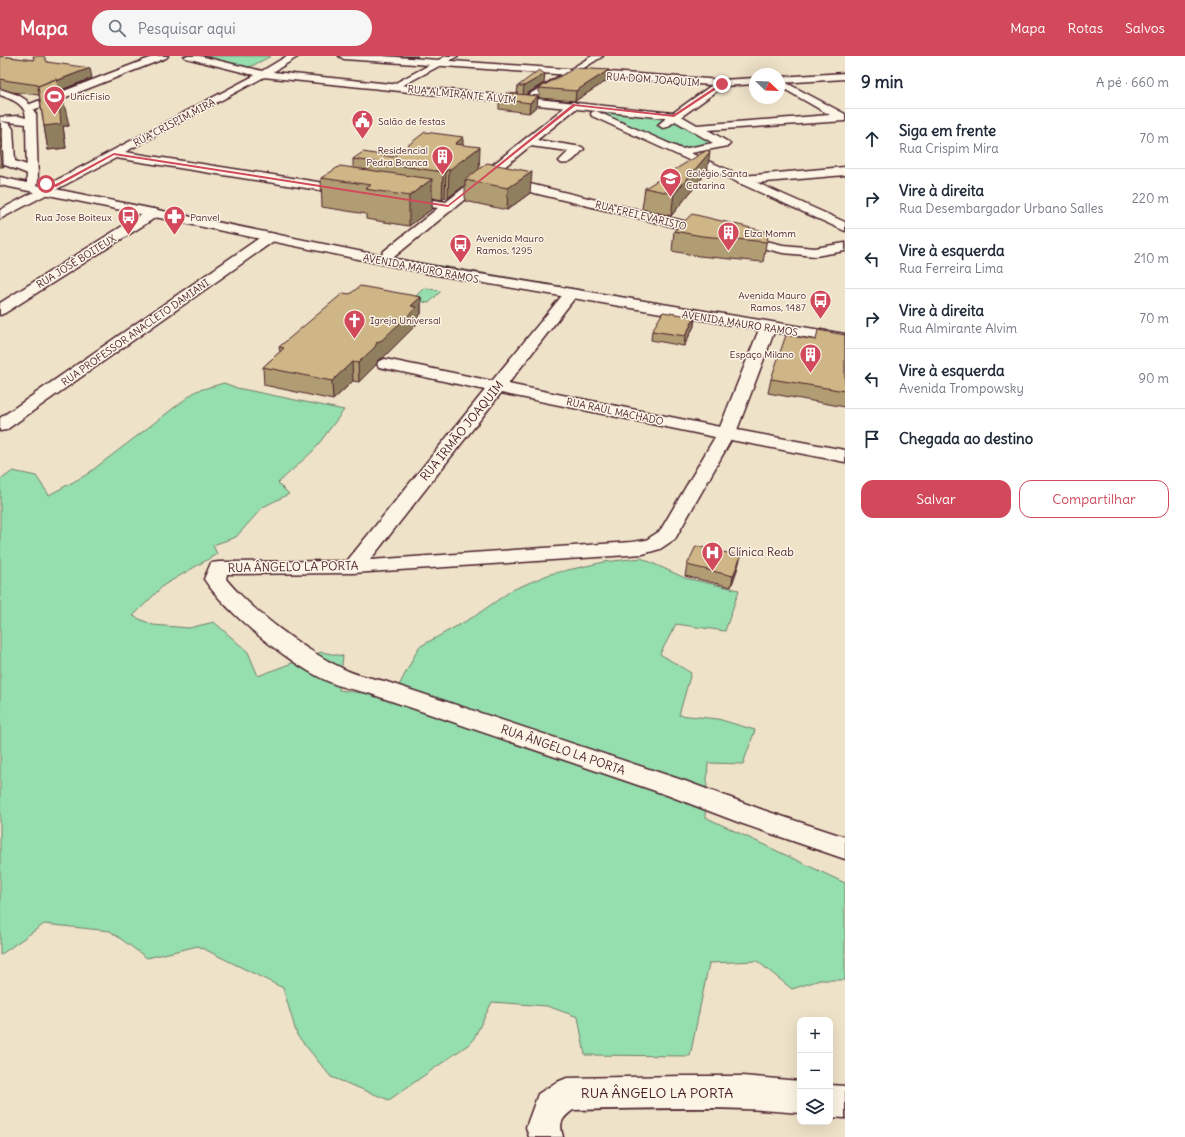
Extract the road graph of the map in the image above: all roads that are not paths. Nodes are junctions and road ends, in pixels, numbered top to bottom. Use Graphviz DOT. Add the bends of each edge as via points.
graph roads {
  1 [pos="163,56"];
  2 [pos="189,56"];
  3 [pos="279,56"];
  4 [pos="294,56"];
  5 [pos="344,56"];
  6 [pos="453,56"];
  7 [pos="598,56"];
  8 [pos="367,57"];
  9 [pos="438,64"];
  10 [pos="250,71"];
  11 [pos="570,73"];
  12 [pos="263,74"];
  13 [pos="845,76"];
  14 [pos="785,81"];
  15 [pos="749,82"];
  16 [pos="722,84"];
  17 [pos="785,84"];
  18 [pos="392,87"];
  19 [pos="0,92"];
  20 [pos="525,100"];
  21 [pos="574,105"];
  22 [pos="29,108"];
  23 [pos="674,116"];
  24 [pos="2,117"];
  25 [pos="844,118"];
  26 [pos="30,122"];
  27 [pos="696,128"];
  28 [pos="651,133"];
  29 [pos="528,142"];
  30 [pos="681,152"];
  31 [pos="114,154"];
  32 [pos="565,162"];
  33 [pos="845,171"];
  34 [pos="0,175"];
  35 [pos="32,176"];
  36 [pos="485,177"];
  37 [pos="742,180"];
  38 [pos="0,181"];
  39 [pos="16,185"];
  40 [pos="50,188"];
  41 [pos="364,193"];
  42 [pos="386,196"];
  43 [pos="448,206"];
  44 [pos="153,213"];
  45 [pos="0,215"];
  46 [pos="845,227"];
  47 [pos="270,238"];
  48 [pos="845,247"];
  49 [pos="385,257"];
  50 [pos="570,295"];
  51 [pos="0,310"];
  52 [pos="768,327"];
  53 [pos="845,330"];
  54 [pos="845,339"];
  55 [pos="385,364"];
  56 [pos="497,387"];
  57 [pos="0,426"];
  58 [pos="725,434"];
  59 [pos="845,456"];
  60 [pos="353,567"];
  61 [pos="845,848"];
  62 [pos="797,1097"];
  63 [pos="833,1101"];
  64 [pos="845,1102"];
  65 [pos="546,1137"];
  1 -- 22 [label="street"];
  2 -- 10 [label="street, RUA ALMIRANTE ALVIM"];
  3 -- 10 [label="street"];
  4 -- 12 [label="street, RUA CRISPIM MIRA"];
  5 -- 8 [label="street, RUA DOM JOAQUIM"];
  6 -- 9 [label="street"];
  7 -- 11 [label="street"];
  8 -- 9 [label="street, RUA DOM JOAQUIM"];
  9 -- 11 [label="street, RUA DOM JOAQUIM"];
  9 -- 18 [label="street"];
  10 -- 12 [label="street, RUA ALMIRANTE ALVIM"];
  11 -- 16 [label="street, RUA DOM JOAQUIM"];
  11 -- 20 [label="street"];
  12 -- 18 [label="street, RUA ALMIRANTE ALVIM"];
  12 -- 31 [label="street, RUA CRISPIM MIRA"];
  13 -- 14 [label="street"];
  15 -- 16 [label="street, RUA DOM JOAQUIM"];
  16 -- 23 [label="street"];
  17 -- 25 [label="street"];
  18 -- 20 [label="street, RUA ALMIRANTE ALVIM"];
  19 -- 22 [label="street" via="20,99"];
  20 -- 21 [label="street, RUA ALMIRANTE ALVIM"];
  21 -- 23 [label="street, RUA ALMIRANTE ALVIM"];
  21 -- 28 [label="street" via="634,131"];
  21 -- 29 [label="street"];
  22 -- 24 [label="street"];
  22 -- 26 [label="street"];
  23 -- 27 [label="street"];
  23 -- 28 [label="street"];
  24 -- 26 [label="street"];
  24 -- 35 [label="street" via="8,129 9,163"];
  25 -- 27 [label="street"];
  26 -- 35 [label="street"];
  27 -- 30 [label="street" via="724,144"];
  28 -- 30 [label="street"];
  29 -- 32 [label="street" via="578,148"];
  29 -- 36 [label="street"];
  30 -- 37 [label="street"];
  31 -- 40 [label="street, RUA CRISPIM MIRA"];
  31 -- 41 [label="street"];
  33 -- 37 [label="street"];
  34 -- 35 [label="street, AVENIDA MAURO RAMOS"];
  35 -- 39 [label="street" via="26,184"];
  35 -- 40 [label="street, AVENIDA MAURO RAMOS"];
  36 -- 43 [label="street"];
  36 -- 48 [label="street, RUA FREI EVARISTO" via="783,249 815,252"];
  37 -- 46 [label="street"];
  38 -- 39 [label="street, AVENIDA MAURO RAMOS"];
  39 -- 40 [label="street, AVENIDA MAURO RAMOS"];
  40 -- 44 [label="street, AVENIDA MAURO RAMOS"];
  40 -- 45 [label="street, RUA CRISPIM MIRA"];
  40 -- 49 [label="street, AVENIDA MAURO RAMOS"];
  42 -- 43 [label="street"];
  43 -- 49 [label="street"];
  44 -- 47 [label="street, AVENIDA MAURO RAMOS"];
  44 -- 51 [label="street, RUA JOSÉ BOITEUX"];
  47 -- 49 [label="street, AVENIDA MAURO RAMOS"];
  47 -- 57 [label="street, RUA PROFESSOR ANACLETO DAMIANI"];
  49 -- 50 [label="street, AVENIDA MAURO RAMOS"];
  49 -- 53 [label="street, AVENIDA MAURO RAMOS"];
  50 -- 52 [label="street, AVENIDA MAURO RAMOS"];
  50 -- 56 [label="street, RUA IRMÃO JOAQUIM"];
  52 -- 54 [label="street, AVENIDA MAURO RAMOS"];
  52 -- 58 [label="street, RUA ÂNGELO LA PORTA"];
  55 -- 56 [label="street, RUA RAUL MACHADO"];
  56 -- 58 [label="street, RUA RAUL MACHADO"];
  56 -- 60 [label="street, RUA IRMÃO JOAQUIM"];
  58 -- 59 [label="street, RUA RAUL MACHADO"];
  58 -- 60 [label="street, RUA ÂNGELO LA PORTA" via="668,535 658,543 645,547"];
  60 -- 61 [label="street, RUA ÂNGELO LA PORTA" via="219,568 215,579 257,622 308,660 341,678 375,687 653,780"];
  62 -- 65 [label="street, RUA ÂNGELO LA PORTA" via="707,1092 567,1094 550,1106 543,1127"];
  63 -- 64 [label="street"];
}
